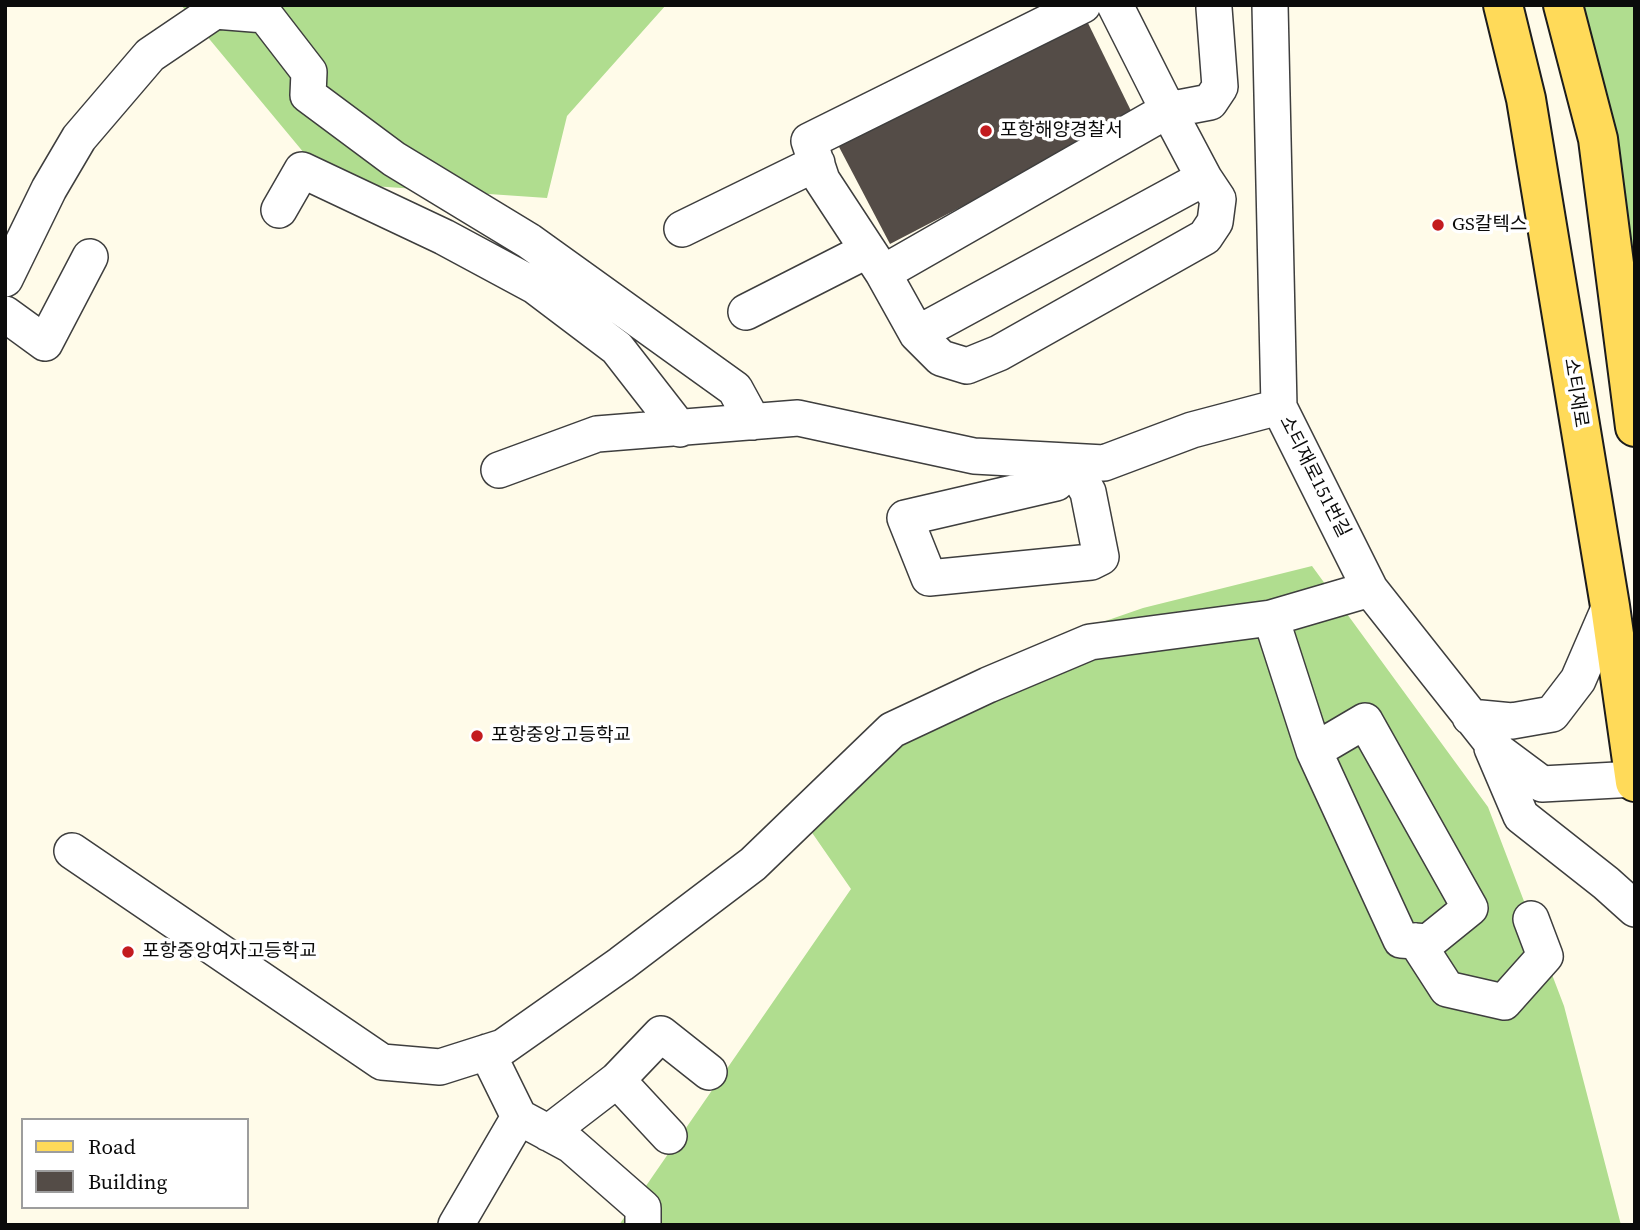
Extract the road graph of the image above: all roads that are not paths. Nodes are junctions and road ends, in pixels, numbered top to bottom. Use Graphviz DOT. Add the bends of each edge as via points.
graph roads {
  1 [pos="1083,5"];
  2 [pos="1115,5"];
  3 [pos="1270,5"];
  4 [pos="1503,5"];
  5 [pos="1563,5"];
  6 [pos="1213,8"];
  7 [pos="1168,110"];
  8 [pos="817,163"];
  9 [pos="1204,178"];
  10 [pos="279,210"];
  11 [pos="682,229"];
  12 [pos="90,257"];
  13 [pos="875,262"];
  14 [pos="5,279"];
  15 [pos="746,312"];
  16 [pos="5,314"];
  17 [pos="917,334"];
  18 [pos="1279,407"];
  19 [pos="753,422"];
  20 [pos="1635,427"];
  21 [pos="680,429"];
  22 [pos="1070,462"];
  23 [pos="499,470"];
  24 [pos="1370,589"];
  25 [pos="1610,606"];
  26 [pos="1271,618"];
  27 [pos="1479,728"];
  28 [pos="1314,751"];
  29 [pos="1634,780"];
  30 [pos="72,851"];
  31 [pos="1635,909"];
  32 [pos="1531,919"];
  33 [pos="1416,941"];
  34 [pos="487,1052"];
  35 [pos="709,1072"];
  36 [pos="617,1080"];
  37 [pos="533,1125"];
  38 [pos="669,1136"];
  39 [pos="456,1225"];
  40 [pos="643,1225"];
  1 -- 8 [label="lane" via="809,141"];
  2 -- 7 [label="lane"];
  3 -- 18 [label="lane, 소티재로151번길"];
  4 -- 25 [label="main road, 소티재로" via="1526,99"];
  5 -- 20 [label="main road" via="1598,139"];
  6 -- 7 [label="lane" via="1220,87 1210,102"];
  7 -- 9 [label="lane"];
  7 -- 13 [label="lane"];
  8 -- 11 [label="lane"];
  8 -- 13 [label="lane" via="822,180"];
  9 -- 17 [label="lane"];
  9 -- 17 [label="lane" via="1218,200 1215,222 1205,237 999,353 967,366 941,358"];
  10 -- 21 [label="lane" via="302,170 535,286 617,348"];
  12 -- 16 [label="lane" via="45,343"];
  13 -- 15 [label="lane"];
  13 -- 17 [label="lane"];
  14 -- 19 [label="lane" via="79,138 150,55 215,11 265,15 309,72 308,95 394,159 529,241 735,388"];
  18 -- 22 [label="lane" via="1192,430 1104,463"];
  18 -- 24 [label="lane, 소티재로151번길"];
  19 -- 21 [label="lane"];
  19 -- 22 [label="lane" via="798,418 974,456"];
  21 -- 23 [label="lane" via="597,434"];
  22 -- 22 [label="lane" via="1056,483 905,518 929,578 1091,562 1101,557 1088,492"];
  24 -- 26 [label="lane"];
  24 -- 27 [label="lane, 소티재로151번길"];
  25 -- 27 [label="lane" via="1578,680 1552,713"];
  25 -- 29 [label="main road, 소티재로"];
  26 -- 28 [label="lane"];
  26 -- 34 [label="lane" via="1090,642 892,730 753,864 621,964 503,1047"];
  27 -- 29 [label="lane, 소티재로151번길" via="1499,752 1542,784"];
  27 -- 31 [label="lane" via="1521,816"];
  28 -- 33 [label="lane" via="1401,940"];
  28 -- 33 [label="lane" via="1365,721 1470,908 1428,942"];
  30 -- 34 [label="lane" via="382,1062 440,1067"];
  32 -- 33 [label="lane" via="1545,956 1504,1002 1447,989"];
  34 -- 37 [label="lane"];
  35 -- 36 [label="lane" via="661,1034"];
  36 -- 37 [label="lane"];
  36 -- 38 [label="lane"];
  37 -- 39 [label="lane"];
  37 -- 40 [label="lane" via="570,1145 643,1208"];
}
